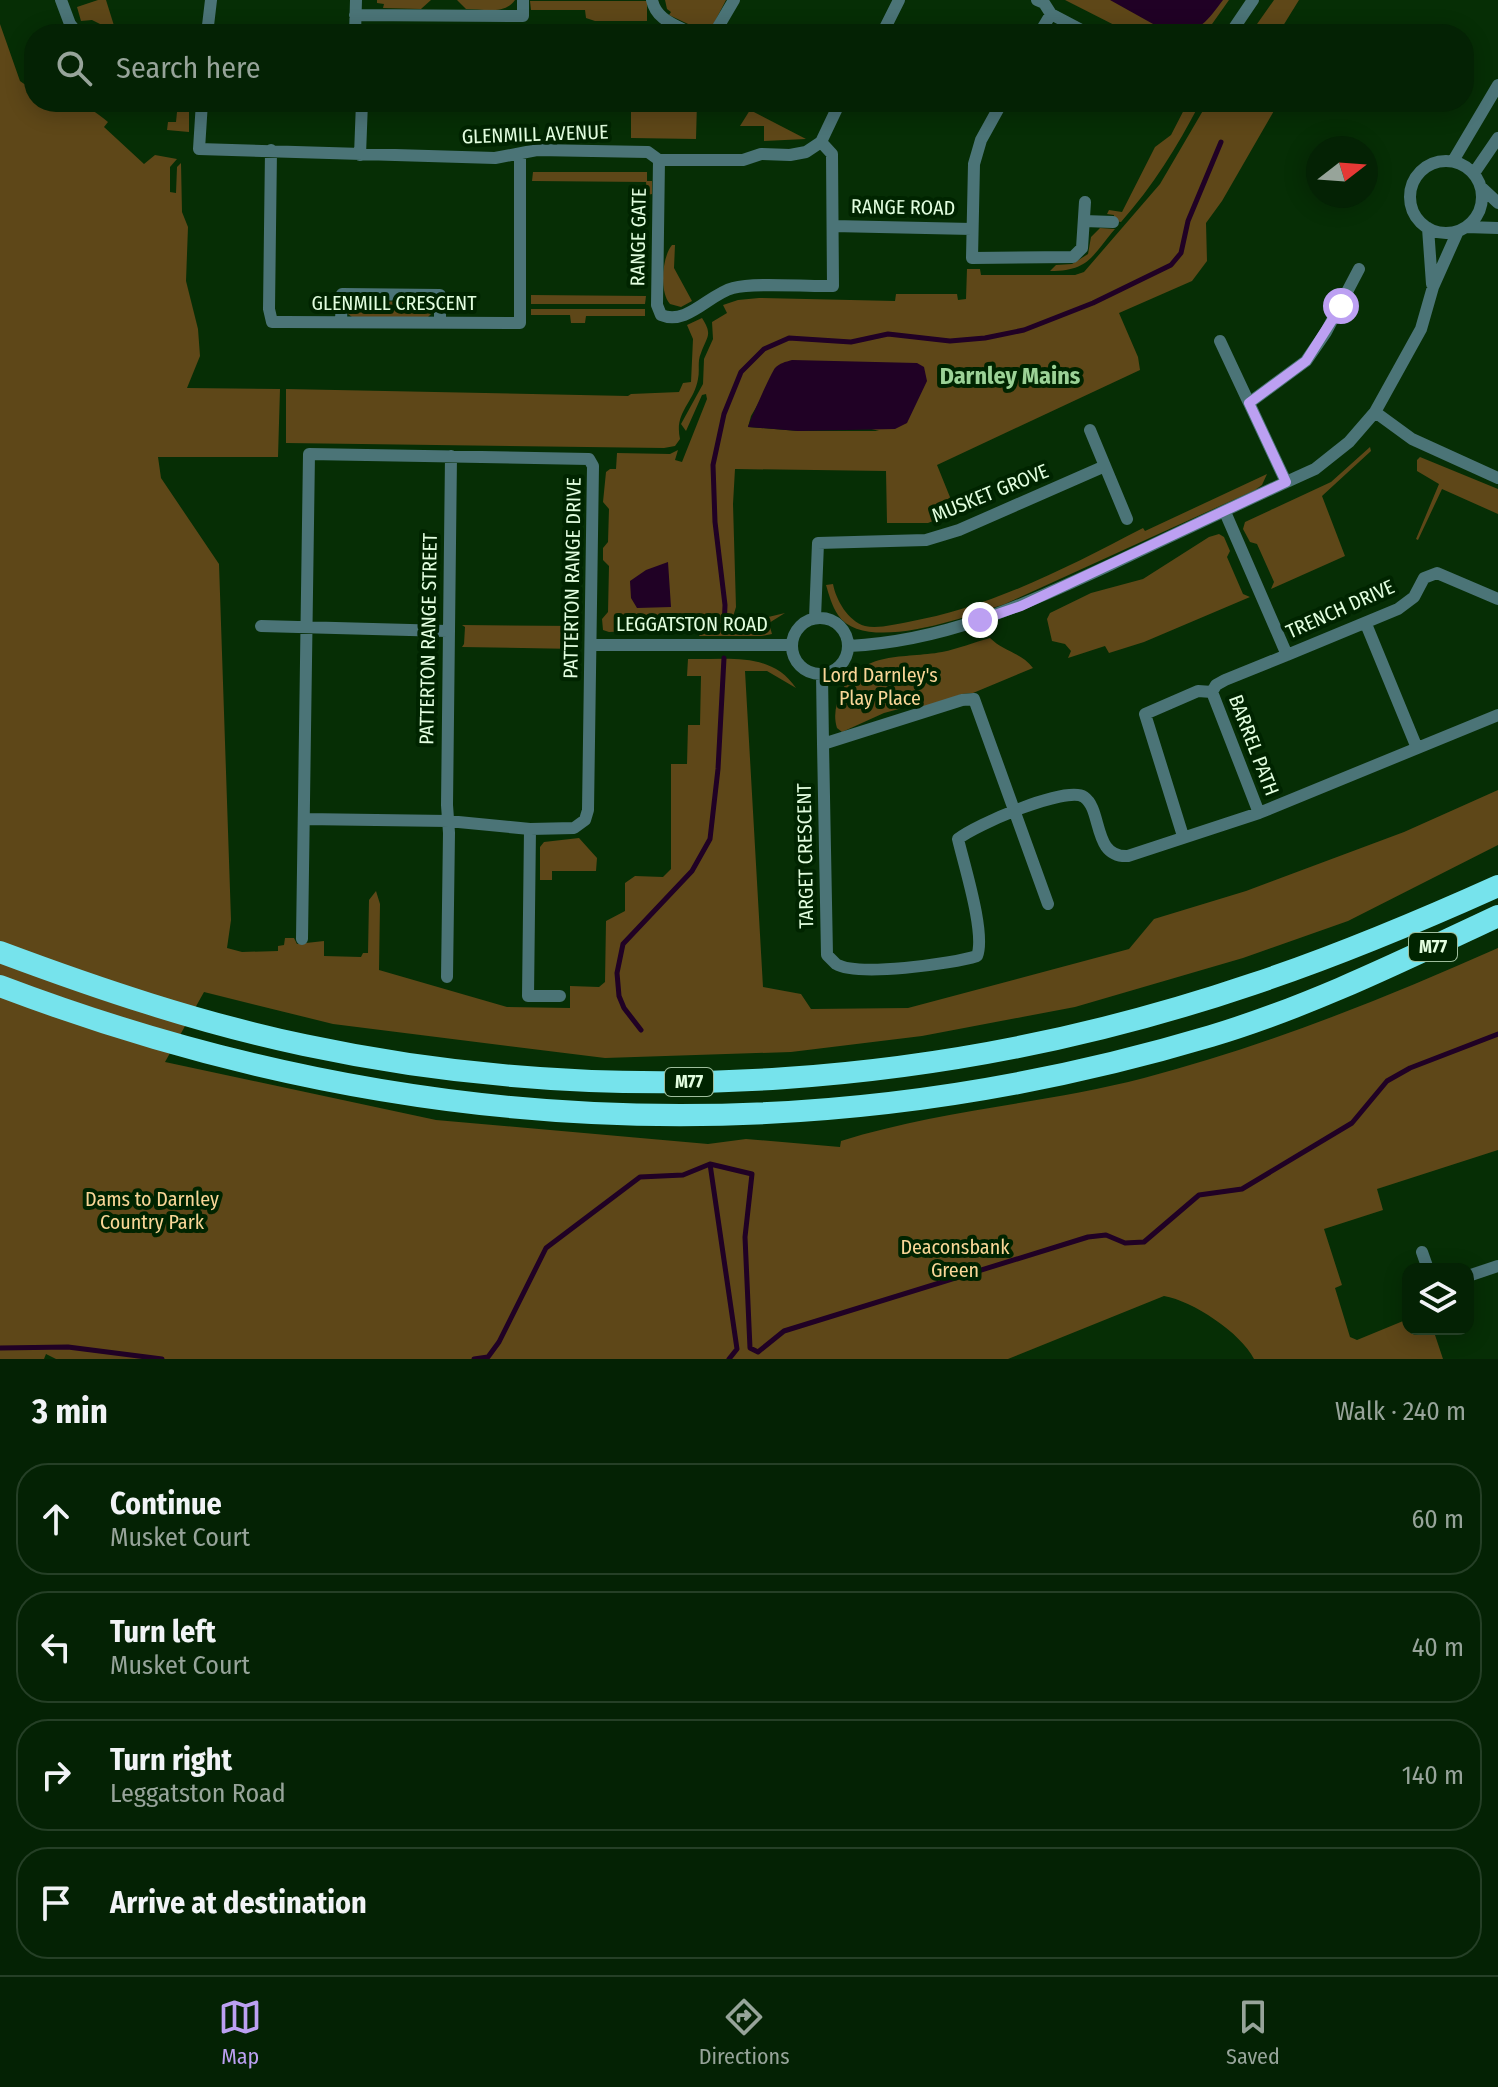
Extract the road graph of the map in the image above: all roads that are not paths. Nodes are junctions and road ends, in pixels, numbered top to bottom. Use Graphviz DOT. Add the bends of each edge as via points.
graph roads {
  1 [pos="61,0"];
  2 [pos="211,0"];
  3 [pos="356,0"];
  4 [pos="523,0"];
  5 [pos="652,0"];
  6 [pos="734,0"];
  7 [pos="899,0"];
  8 [pos="1253,0"];
  9 [pos="1044,4"];
  10 [pos="355,15"];
  11 [pos="70,24"];
  12 [pos="208,24"];
  13 [pos="355,24"];
  14 [pos="673,24"];
  15 [pos="720,24"];
  16 [pos="887,24"];
  17 [pos="1041,24"];
  18 [pos="1074,24"];
  19 [pos="1237,24"];
  20 [pos="1498,85"];
  21 [pos="201,112"];
  22 [pos="362,112"];
  23 [pos="835,112"];
  24 [pos="996,112"];
  25 [pos="1498,138"];
  26 [pos="821,142"];
  27 [pos="271,150"];
  28 [pos="360,155"];
  29 [pos="520,155"];
  30 [pos="659,160"];
  31 [pos="1453,161"];
  32 [pos="1474,173"];
  33 [pos="1481,187"];
  34 [pos="1085,202"];
  35 [pos="1498,203"];
  36 [pos="1084,221"];
  37 [pos="1113,222"];
  38 [pos="833,226"];
  39 [pos="1428,228"];
  40 [pos="1498,228"];
  41 [pos="972,229"];
  42 [pos="1462,229"];
  43 [pos="1359,269"];
  44 [pos="1433,287"];
  45 [pos="341,322"];
  46 [pos="440,323"];
  47 [pos="1220,341"];
  48 [pos="1249,403"];
  49 [pos="1375,412"];
  50 [pos="1090,430"];
  51 [pos="451,456"];
  52 [pos="1105,466"];
  53 [pos="1498,478"];
  54 [pos="1286,482"];
  55 [pos="1225,512"];
  56 [pos="1127,519"];
  57 [pos="1498,599"];
  58 [pos="815,618"];
  59 [pos="1366,624"];
  60 [pos="261,626"];
  61 [pos="305,627"];
  62 [pos="447,631"];
  63 [pos="592,645"];
  64 [pos="792,645"];
  65 [pos="849,646"];
  66 [pos="1287,655"];
  67 [pos="822,674"];
  68 [pos="1212,692"];
  69 [pos="1498,715"];
  70 [pos="823,744"];
  71 [pos="1417,748"];
  72 [pos="1014,811"];
  73 [pos="1259,813"];
  74 [pos="304,819"];
  75 [pos="448,821"];
  76 [pos="530,829"];
  77 [pos="1183,836"];
  78 [pos="1498,873"];
  79 [pos="1498,886"];
  80 [pos="1048,904"];
  81 [pos="1498,916"];
  82 [pos="1498,929"];
  83 [pos="302,939"];
  84 [pos="1375,939"];
  85 [pos="0,952"];
  86 [pos="447,977"];
  87 [pos="1368,977"];
  88 [pos="0,986"];
  89 [pos="560,996"];
  90 [pos="1422,1252"];
  91 [pos="1426,1263"];
  92 [pos="1498,1266"];
  93 [pos="1474,1274"];
  1 -- 11 [label="street"];
  2 -- 12 [label="street"];
  3 -- 10 [label="street"];
  4 -- 10 [label="street" via="523,16"];
  5 -- 14 [label="street" via="660,17"];
  6 -- 15 [label="street"];
  7 -- 16 [label="street"];
  8 -- 19 [label="street"];
  9 -- 17 [label="street"];
  9 -- 18 [label="street"];
  10 -- 13 [label="street"];
  20 -- 31 [label="street"];
  21 -- 27 [label="street, GLENMILL AVENUE" via="199,149"];
  22 -- 28 [label="street"];
  23 -- 26 [label="street"];
  24 -- 41 [label="street" via="974,164"];
  25 -- 32 [label="street"];
  26 -- 30 [label="street, GLENMILL AVENUE" via="790,155"];
  26 -- 38 [label="street" via="832,154"];
  27 -- 28 [label="street, GLENMILL AVENUE"];
  27 -- 45 [label="street, GLENMILL CRESCENT" via="272,322"];
  28 -- 29 [label="street, GLENMILL AVENUE"];
  29 -- 30 [label="street, GLENMILL AVENUE" via="537,150 648,152"];
  29 -- 46 [label="street, GLENMILL CRESCENT" via="520,323"];
  30 -- 38 [label="street, RANGE GATE" via="661,315 681,317 735,287 833,286"];
  31 -- 32 [label="street"];
  31 -- 39 [label="street" via="1428,165 1414,181 1410,202"];
  32 -- 33 [label="street"];
  33 -- 35 [label="street"];
  33 -- 42 [label="street" via="1480,210"];
  34 -- 36 [label="street"];
  36 -- 37 [label="street"];
  36 -- 41 [label="street" via="1082,248 1073,257 972,258"];
  38 -- 41 [label="street, RANGE ROAD"];
  39 -- 42 [label="street" via="1448,233"];
  39 -- 44 [label="street"];
  40 -- 42 [label="street"];
  42 -- 44 [label="street"];
  43 -- 48 [label="street" via="1306,361"];
  44 -- 49 [label="street" via="1421,329"];
  45 -- 46 [label="street, GLENMILL CRESCENT"];
  45 -- 46 [label="street" via="342,294 440,295"];
  47 -- 48 [label="street"];
  48 -- 54 [label="street"];
  49 -- 53 [label="street" via="1412,439"];
  49 -- 54 [label="street" via="1315,469"];
  50 -- 52 [label="street"];
  51 -- 61 [label="street, PATTERTON RANGE DRIVE" via="309,454"];
  51 -- 62 [label="street, PATTERTON RANGE STREET"];
  51 -- 63 [label="street, PATTERTON RANGE DRIVE" via="592,462"];
  52 -- 56 [label="street"];
  52 -- 58 [label="street, MUSKET GROVE" via="926,540 818,543"];
  54 -- 55 [label="street"];
  55 -- 65 [label="street" via="1002,614 919,637"];
  55 -- 66 [label="street, TRENCH DRIVE"];
  57 -- 59 [label="street, TRENCH DRIVE" via="1437,573 1424,578 1414,597 1398,609"];
  58 -- 64 [label="street" via="799,627"];
  58 -- 65 [label="street" via="834,621"];
  59 -- 66 [label="street, TRENCH DRIVE"];
  59 -- 71 [label="street"];
  60 -- 61 [label="street"];
  61 -- 62 [label="street"];
  61 -- 74 [label="street, PATTERTON RANGE DRIVE"];
  62 -- 75 [label="street, PATTERTON RANGE STREET"];
  63 -- 64 [label="street, LEGGATSTON ROAD"];
  63 -- 76 [label="street, PATTERTON RANGE DRIVE" via="585,820 574,828"];
  64 -- 67 [label="street" via="804,669"];
  65 -- 67 [label="street" via="843,662"];
  66 -- 68 [label="street" via="1225,680"];
  67 -- 70 [label="street"];
  68 -- 73 [label="street, BARREL PATH"];
  68 -- 77 [label="street" via="1198,691 1145,714"];
  69 -- 71 [label="street"];
  70 -- 72 [label="street" via="974,699"];
  70 -- 72 [label="street, TARGET CRESCENT" via="827,955 838,965 866,970 956,963 977,956 979,930 958,839"];
  71 -- 73 [label="street"];
  72 -- 77 [label="street" via="1069,792 1081,794 1089,801 1099,834 1119,856"];
  72 -- 80 [label="street"];
  73 -- 77 [label="street"];
  74 -- 75 [label="street, PATTERTON RANGE DRIVE"];
  74 -- 83 [label="street, PATTERTON RANGE DRIVE"];
  75 -- 76 [label="street, PATTERTON RANGE DRIVE"];
  75 -- 86 [label="street, PATTERTON RANGE STREET"];
  76 -- 89 [label="street" via="528,996"];
  78 -- 84 [label="highway, M77"];
  79 -- 84 [label="highway, M77"];
  81 -- 87 [label="highway, M77"];
  82 -- 87 [label="highway, M77"];
  84 -- 85 [label="highway, M77" via="1224,994 1027,1045 842,1073 693,1082 507,1077 363,1057 196,1018"];
  87 -- 88 [label="highway, M77" via="1214,1035 1004,1087 829,1110 682,1115 533,1111 347,1086 178,1046"];
  90 -- 91 [label="street"];
  92 -- 93 [label="street"];
}
